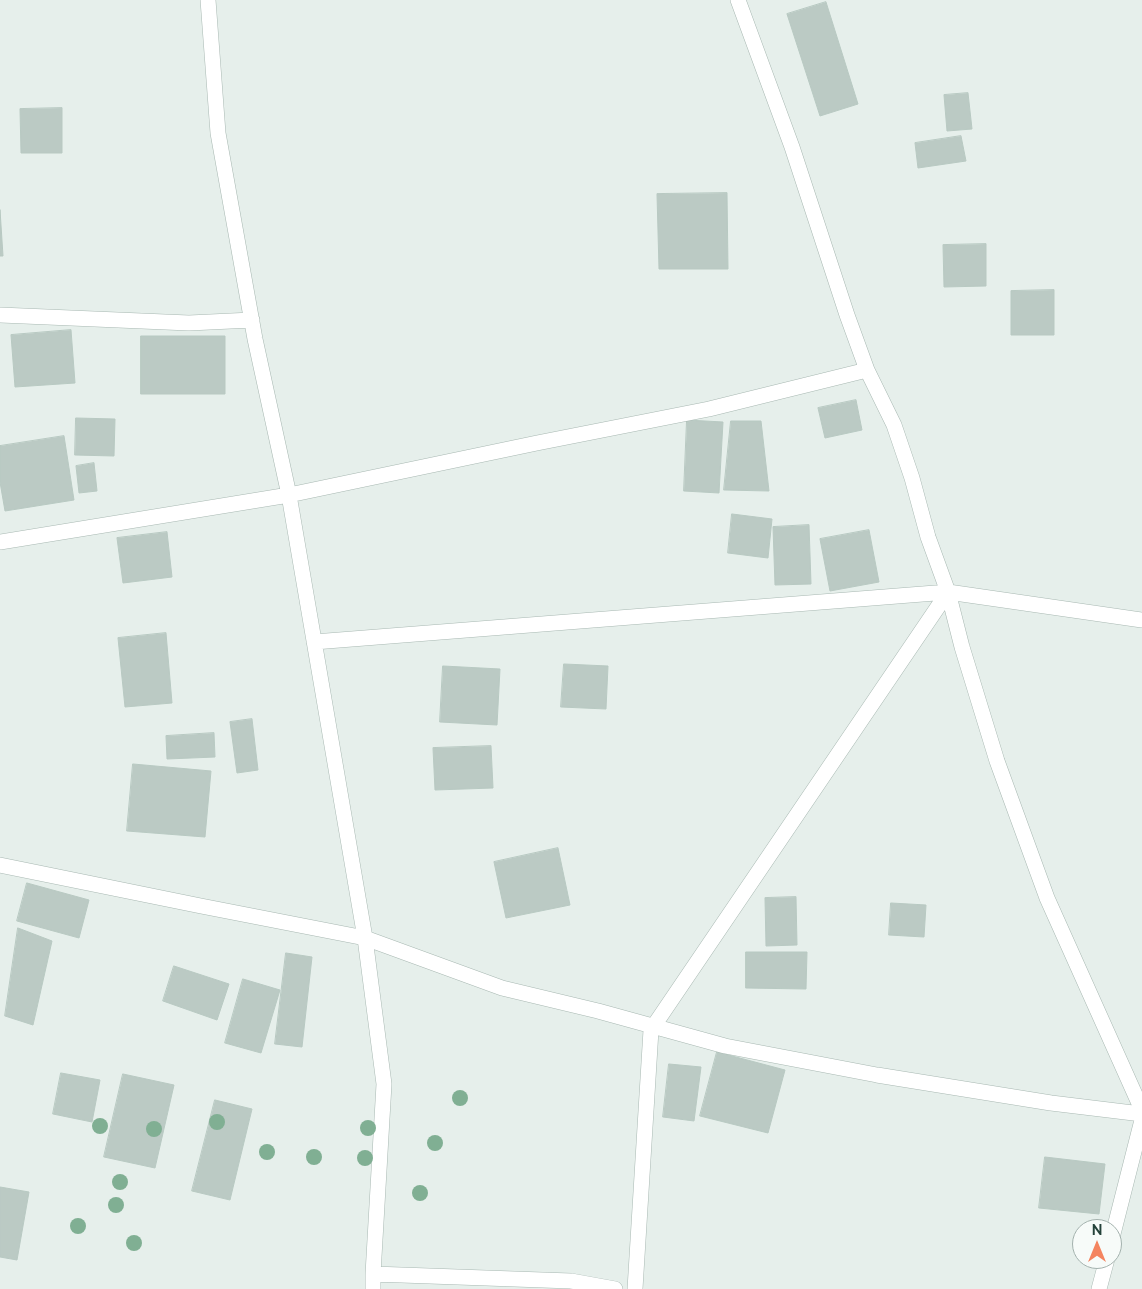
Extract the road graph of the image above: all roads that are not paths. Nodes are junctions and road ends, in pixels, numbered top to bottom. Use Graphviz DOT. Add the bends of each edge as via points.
graph roads {
  1 [pos="208,0"];
  2 [pos="738,0"];
  3 [pos="0,314"];
  4 [pos="252,320"];
  5 [pos="867,370"];
  6 [pos="289,495"];
  7 [pos="0,542"];
  8 [pos="948,592"];
  9 [pos="1142,620"];
  10 [pos="314,642"];
  11 [pos="0,865"];
  12 [pos="364,938"];
  13 [pos="654,1026"];
  14 [pos="1142,1112"];
  15 [pos="1142,1120"];
  16 [pos="1117,1219"];
  17 [pos="1104,1269"];
  18 [pos="373,1274"];
  19 [pos="373,1289"];
  20 [pos="614,1289"];
  21 [pos="635,1289"];
  22 [pos="1099,1289"];
  1 -- 4 [label="street" via="218,133"];
  2 -- 5 [label="street" via="792,147"];
  3 -- 4 [label="street" via="189,324"];
  4 -- 6 [label="street"];
  5 -- 6 [label="street" via="709,409"];
  5 -- 8 [label="street" via="894,425"];
  6 -- 7 [label="street"];
  6 -- 10 [label="street"];
  8 -- 9 [label="street"];
  8 -- 10 [label="street"];
  8 -- 13 [label="street"];
  8 -- 14 [label="street" via="997,762 1047,898"];
  10 -- 12 [label="street"];
  11 -- 12 [label="street"];
  12 -- 13 [label="street" via="502,988"];
  12 -- 18 [label="street" via="384,1084"];
  13 -- 14 [label="street" via="725,1046 877,1075 1051,1103"];
  13 -- 21 [label="street" via="651,1030"];
  15 -- 16 [label="street"];
  17 -- 22 [label="street"];
  18 -- 19 [label="street"];
  18 -- 20 [label="street" via="571,1281"];
}
